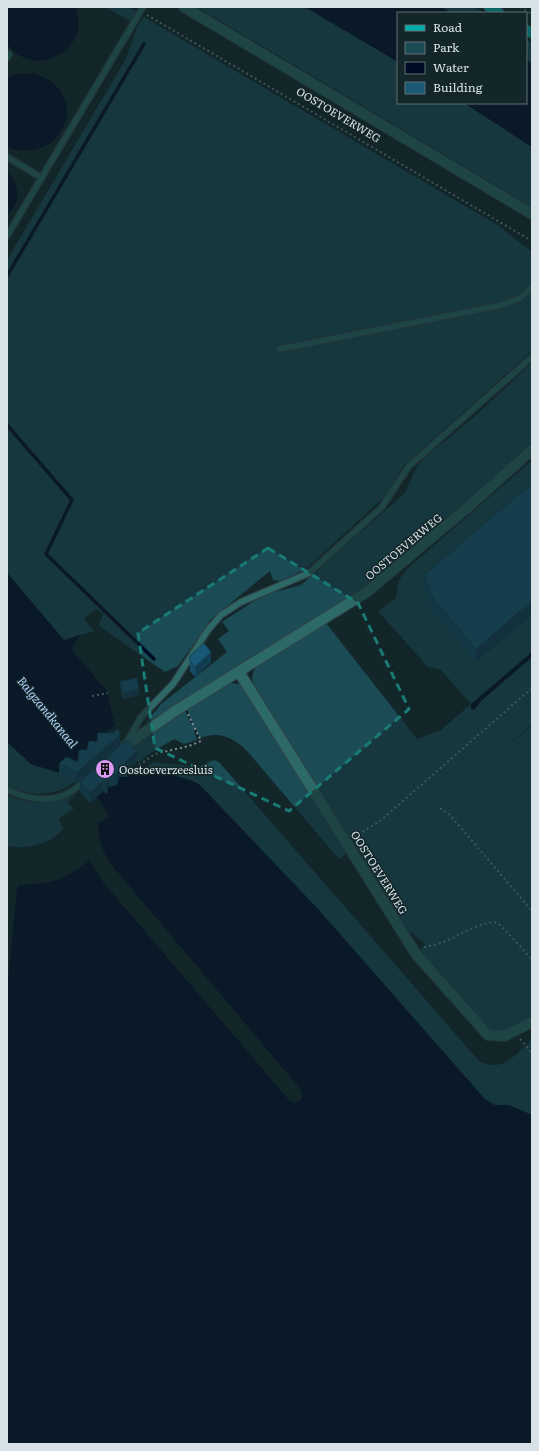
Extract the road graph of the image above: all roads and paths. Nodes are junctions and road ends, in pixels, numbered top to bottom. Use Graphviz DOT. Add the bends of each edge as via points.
graph roads {
  1 [pos="184,7"];
  2 [pos="520,7"];
  3 [pos="142,9"];
  4 [pos="532,14"];
  5 [pos="7,157"];
  6 [pos="42,178"];
  7 [pos="532,214"];
  8 [pos="7,236"];
  9 [pos="532,242"];
  10 [pos="532,287"];
  11 [pos="280,349"];
  12 [pos="532,357"];
  13 [pos="532,450"];
  14 [pos="239,672"];
  15 [pos="532,688"];
  16 [pos="108,693"];
  17 [pos="92,696"];
  18 [pos="192,722"];
  19 [pos="122,748"];
  20 [pos="145,771"];
  21 [pos="89,777"];
  22 [pos="7,789"];
  23 [pos="440,808"];
  24 [pos="346,841"];
  25 [pos="532,911"];
  26 [pos="406,937"];
  27 [pos="532,960"];
  28 [pos="532,1022"];
  29 [pos="514,1032"];
  30 [pos="532,1053"];
  1 -- 7 [label="street, OOSTOEVERWEG"];
  2 -- 4 [label="path"];
  3 -- 6 [label="lane"];
  3 -- 9 [label="path, OOSTOEVERWEG"];
  5 -- 6 [label="lane"];
  6 -- 8 [label="lane"];
  10 -- 11 [label="lane" via="520,298 502,305"];
  12 -- 19 [label="lane" via="409,466 381,508 309,573 241,602 221,615 208,630 173,684 140,717"];
  13 -- 14 [label="street, OOSTOEVERWEG" via="367,592"];
  14 -- 19 [label="street, OOSTOEVERWEG" via="175,711"];
  14 -- 24 [label="street, OOSTOEVERWEG"];
  15 -- 24 [label="path" via="380,821"];
  16 -- 17 [label="path"];
  18 -- 20 [label="path" via="201,741 155,754 138,766"];
  21 -- 22 [label="lane" via="63,796 29,797"];
  23 -- 25 [label="path" via="450,815"];
  24 -- 26 [label="street, OOSTOEVERWEG"];
  26 -- 27 [label="path" via="410,937 423,947 430,946 447,942 467,930 494,922 500,925"];
  26 -- 29 [label="street, OOSTOEVERWEG" via="416,954 484,1032 499,1037"];
  28 -- 29 [label="street, OOSTOEVERWEG"];
  29 -- 30 [label="path"];
}
